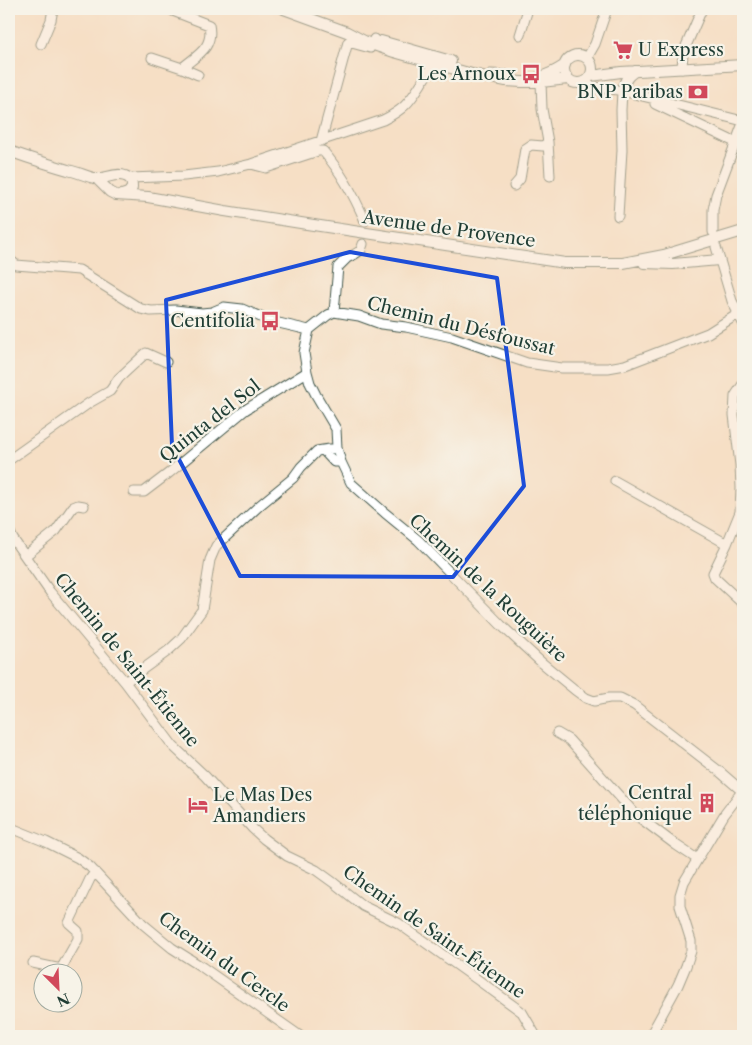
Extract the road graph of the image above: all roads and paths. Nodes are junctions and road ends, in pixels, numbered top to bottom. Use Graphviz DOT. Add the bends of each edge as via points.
graph roads {
  1 [pos="53,9"];
  2 [pos="173,9"];
  3 [pos="284,9"];
  4 [pos="528,9"];
  5 [pos="607,9"];
  6 [pos="702,9"];
  7 [pos="520,35"];
  8 [pos="373,42"];
  9 [pos="41,44"];
  10 [pos="395,45"];
  11 [pos="152,58"];
  12 [pos="428,61"];
  13 [pos="565,65"];
  14 [pos="743,65"];
  15 [pos="590,67"];
  16 [pos="182,68"];
  17 [pos="682,69"];
  18 [pos="635,71"];
  19 [pos="198,75"];
  20 [pos="508,76"];
  21 [pos="568,79"];
  22 [pos="540,82"];
  23 [pos="580,83"];
  24 [pos="601,87"];
  25 [pos="629,93"];
  26 [pos="676,109"];
  27 [pos="743,122"];
  28 [pos="322,141"];
  29 [pos="548,142"];
  30 [pos="740,144"];
  31 [pos="9,151"];
  32 [pos="251,164"];
  33 [pos="550,176"];
  34 [pos="108,177"];
  35 [pos="96,178"];
  36 [pos="133,182"];
  37 [pos="514,186"];
  38 [pos="106,188"];
  39 [pos="122,195"];
  40 [pos="148,197"];
  41 [pos="618,216"];
  42 [pos="365,221"];
  43 [pos="743,231"];
  44 [pos="713,232"];
  45 [pos="363,244"];
  46 [pos="716,247"];
  47 [pos="9,259"];
  48 [pos="719,260"];
  49 [pos="623,263"];
  50 [pos="334,312"];
  51 [pos="738,314"];
  52 [pos="743,323"];
  53 [pos="310,330"];
  54 [pos="166,362"];
  55 [pos="307,372"];
  56 [pos="743,384"];
  57 [pos="337,448"];
  58 [pos="323,450"];
  59 [pos="9,460"];
  60 [pos="341,462"];
  61 [pos="615,481"];
  62 [pos="134,492"];
  63 [pos="84,506"];
  64 [pos="742,513"];
  65 [pos="9,530"];
  66 [pos="727,544"];
  67 [pos="25,556"];
  68 [pos="743,604"];
  69 [pos="125,682"];
  70 [pos="557,733"];
  71 [pos="742,790"];
  72 [pos="9,827"];
  73 [pos="697,859"];
  74 [pos="95,872"];
  75 [pos="65,962"];
  76 [pos="300,1036"];
  77 [pos="536,1036"];
  78 [pos="650,1036"];
  1 -- 9 [label="street"];
  2 -- 16 [label="street" via="209,25 211,32 206,48"];
  3 -- 8 [label="main road"];
  4 -- 7 [label="street"];
  5 -- 15 [label="street"];
  6 -- 17 [label="street" via="683,53"];
  8 -- 10 [label="main road"];
  8 -- 12 [label="main road" via="394,52"];
  8 -- 28 [label="street" via="370,48 348,42"];
  10 -- 12 [label="main road"];
  10 -- 20 [label="main road"];
  11 -- 16 [label="street"];
  12 -- 20 [label="street" via="435,59"];
  12 -- 22 [label="main road" via="497,79"];
  12 -- 28 [label="street" via="430,70 414,96 396,114"];
  13 -- 15 [label="main road" via="567,60 577,55 582,56"];
  13 -- 20 [label="main road" via="546,76"];
  13 -- 21 [label="main road"];
  14 -- 17 [label="main road"];
  15 -- 18 [label="main road" via="602,75"];
  15 -- 23 [label="main road" via="584,82"];
  15 -- 24 [label="street" via="593,81"];
  16 -- 19 [label="street"];
  17 -- 18 [label="main road"];
  18 -- 25 [label="main road" via="624,84"];
  21 -- 22 [label="main road"];
  21 -- 23 [label="main road"];
  22 -- 29 [label="street"];
  23 -- 24 [label="street"];
  24 -- 25 [label="street"];
  25 -- 26 [label="street"];
  25 -- 41 [label="street" via="621,110"];
  26 -- 27 [label="street"];
  26 -- 30 [label="street"];
  27 -- 30 [label="street"];
  28 -- 32 [label="street"];
  29 -- 33 [label="street"];
  29 -- 37 [label="street" via="525,149 520,179"];
  30 -- 44 [label="street" via="716,195"];
  31 -- 35 [label="main road"];
  32 -- 36 [label="street" via="218,172"];
  32 -- 42 [label="street" via="266,168 323,152 342,175"];
  34 -- 35 [label="main road"];
  34 -- 36 [label="main road" via="123,175"];
  34 -- 38 [label="main road"];
  35 -- 38 [label="main road"];
  36 -- 39 [label="main road" via="128,193"];
  36 -- 40 [label="main road, Avenue de Provence"];
  38 -- 39 [label="main road"];
  39 -- 40 [label="main road, Avenue de Provence"];
  40 -- 49 [label="main road, Avenue de Provence" via="565,263"];
  43 -- 49 [label="main road, Avenue de Provence" via="664,255"];
  45 -- 50 [label="street" via="361,250 338,267"];
  46 -- 48 [label="street"];
  47 -- 53 [label="street" via="16,265 80,270 141,309 151,312 202,313 224,308 242,309 270,321"];
  48 -- 49 [label="main road" via="673,264"];
  48 -- 51 [label="street"];
  50 -- 51 [label="street, Chemin du Désfoussat" via="452,337 526,363 562,368 625,365 708,333"];
  50 -- 53 [label="street"];
  51 -- 52 [label="street"];
  53 -- 55 [label="street, Chemin de la Rouguière" via="304,353"];
  54 -- 59 [label="street" via="146,353 110,391"];
  55 -- 57 [label="street, Chemin de la Rouguière" via="336,429"];
  55 -- 62 [label="street, Quinta del Sol" via="245,410 144,492"];
  56 -- 64 [label="street" via="735,396 734,415"];
  57 -- 58 [label="street"];
  57 -- 60 [label="street, Chemin de la Rouguière"];
  58 -- 60 [label="street" via="334,462"];
  58 -- 69 [label="street" via="317,451 293,478 216,546 210,560 202,610 181,639"];
  60 -- 71 [label="street, Chemin de la Rouguière" via="351,483 418,540 501,625 569,685 594,702 620,698 634,705"];
  61 -- 66 [label="street"];
  63 -- 67 [label="street" via="73,507 56,531"];
  64 -- 66 [label="street"];
  65 -- 67 [label="street, Chemin de Saint-Étienne"];
  66 -- 68 [label="street" via="713,573"];
  67 -- 69 [label="street, Chemin de Saint-Étienne" via="50,592"];
  69 -- 77 [label="street, Chemin de Saint-Étienne" via="173,746 264,839 287,856 316,870 362,906 398,923 522,1012"];
  70 -- 73 [label="street" via="570,740 636,814"];
  71 -- 73 [label="street"];
  72 -- 74 [label="street, Chemin du Cercle" via="78,858"];
  73 -- 78 [label="street" via="680,895 691,951 678,985"];
  74 -- 75 [label="street" via="69,923 78,932 78,939"];
  74 -- 76 [label="street, Chemin du Cercle" via="143,924 172,948"];
}
